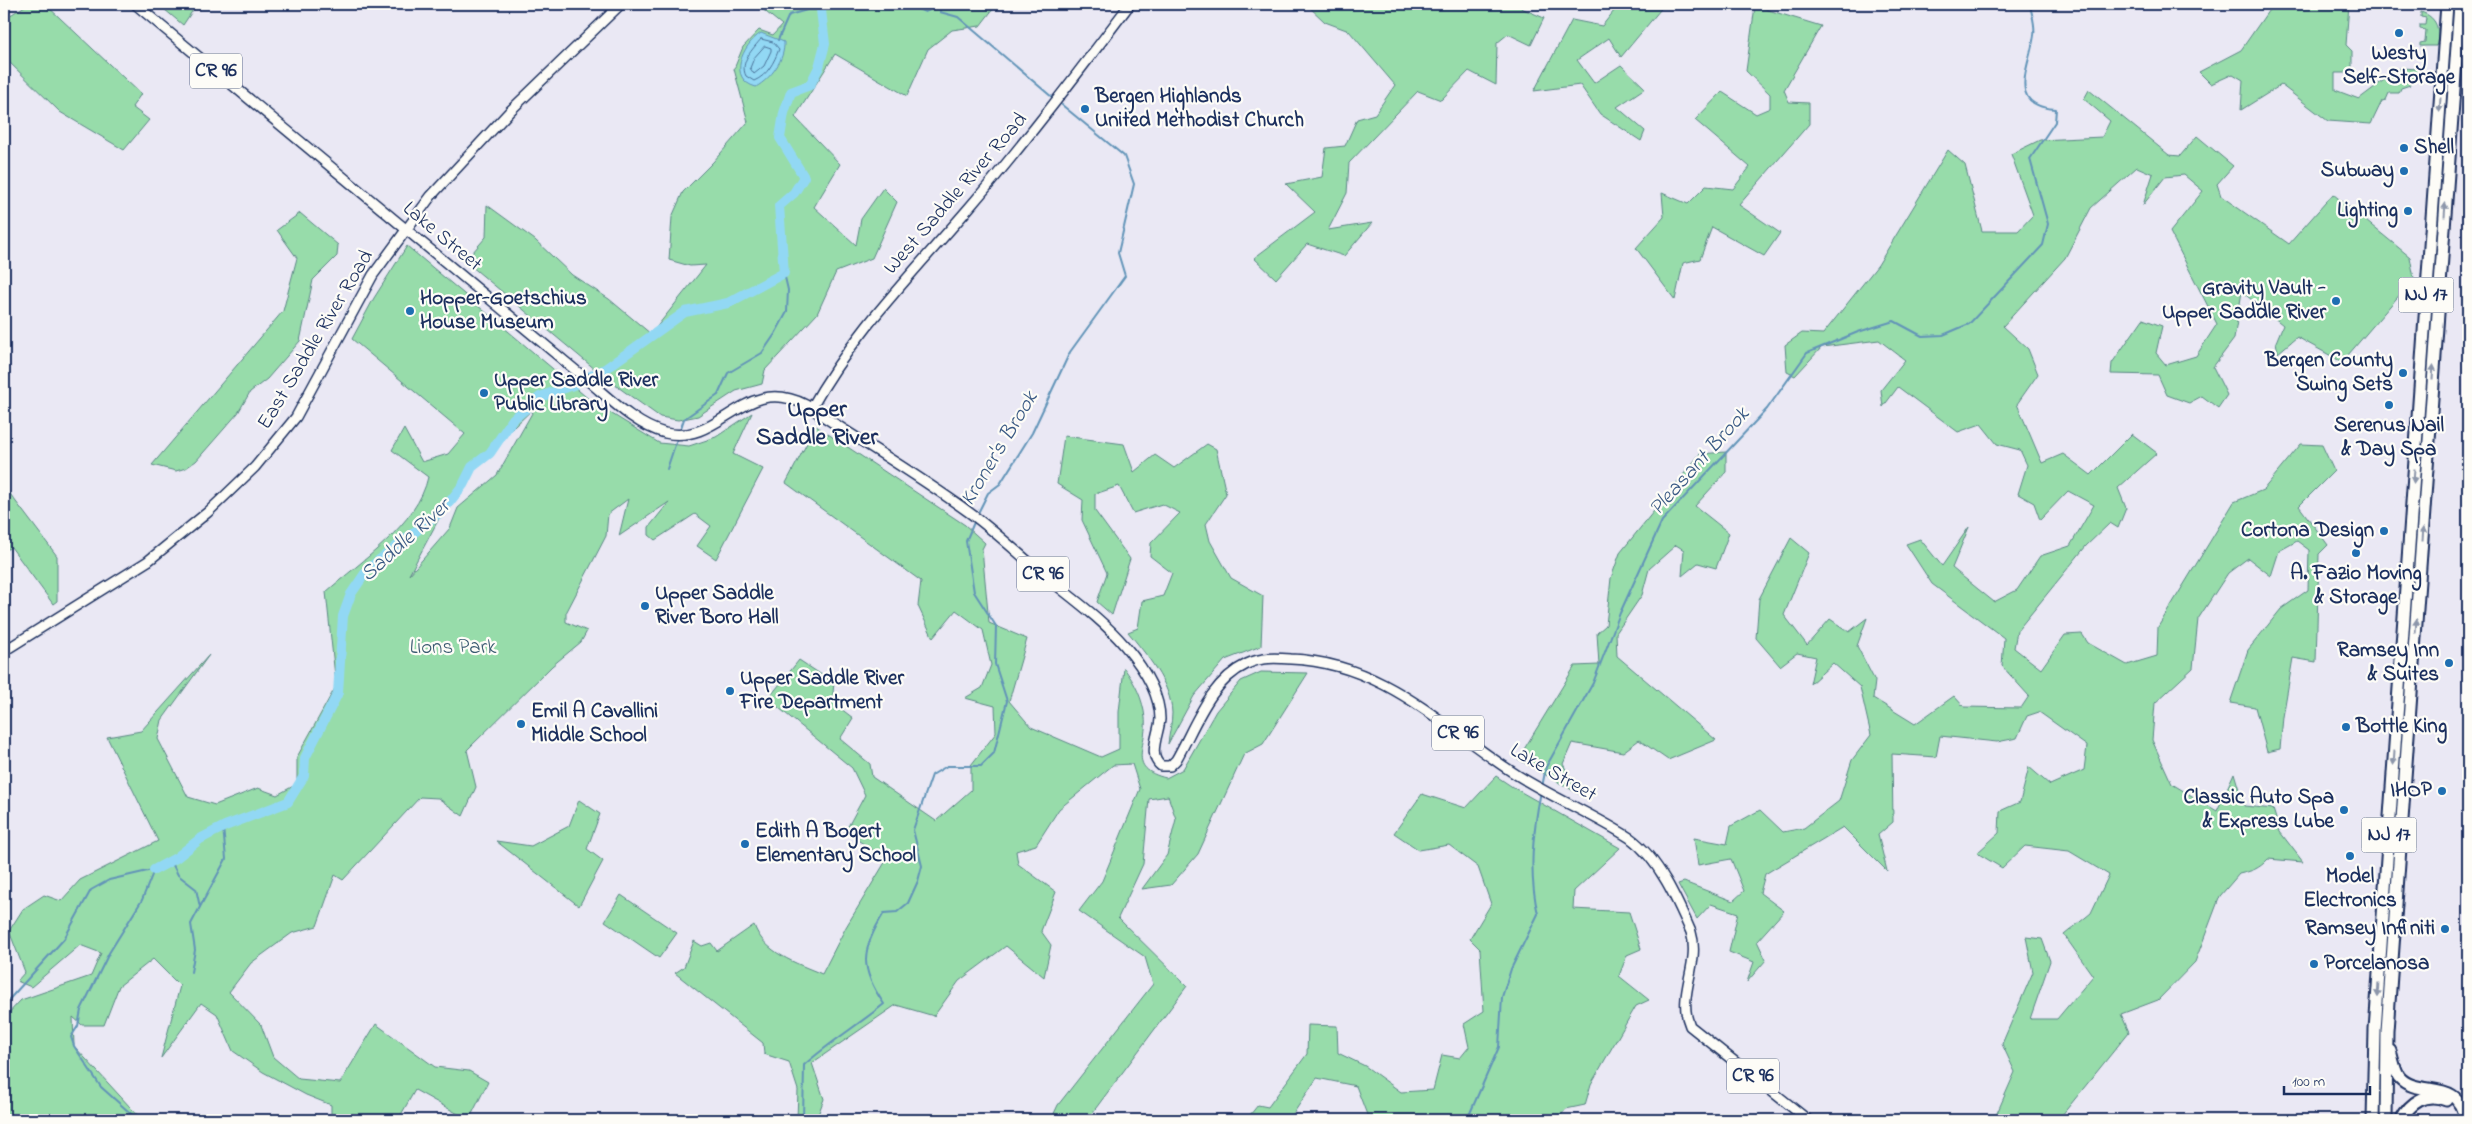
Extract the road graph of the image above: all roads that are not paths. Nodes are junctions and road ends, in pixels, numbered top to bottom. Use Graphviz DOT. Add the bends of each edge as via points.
graph roads {
  1 [pos="135,4"];
  2 [pos="621,4"];
  3 [pos="1130,4"];
  4 [pos="2447,4"];
  5 [pos="2460,4"];
  6 [pos="406,230"];
  7 [pos="811,409"];
  8 [pos="4,651"];
  9 [pos="2387,1041"];
  10 [pos="1808,1120"];
  11 [pos="2372,1120"];
  12 [pos="2386,1120"];
  13 [pos="2401,1120"];
  14 [pos="2458,1120"];
  15 [pos="2465,1120"];
  1 -- 6 [label="main road, Lake Street / CR 96"];
  2 -- 6 [label="main road, East Saddle River Road" via="484,138 443,182"];
  3 -- 7 [label="main road, West Saddle River Road" via="1038,127 874,318"];
  4 -- 11 [label="highway, NJ 17, one-way" via="2380,944"];
  9 -- 5 [label="highway, NJ 17, one-way"];
  6 -- 7 [label="main road, Lake Street / CR 96" via="645,424 673,434 684,434 709,427 742,405 758,399 789,399"];
  6 -- 8 [label="main road, East Saddle River Road" via="373,275 304,404 255,467 208,512 148,561"];
  7 -- 10 [label="main road, Lake Street / CR 96" via="980,521 1107,628 1137,661 1151,686 1159,707 1154,754 1161,766 1170,766 1176,760 1202,710 1237,669 1265,659 1297,659 1335,666 1387,684 1536,786 1622,833 1650,858 1693,938 1694,961 1685,1004 1690,1026"];
  9 -- 12 [label="highway, NJ 17"];
  9 -- 15 [label="highway" via="2395,1070 2401,1078 2412,1085 2450,1095 2462,1106"];
  13 -- 14 [label="highway" via="2416,1101 2431,1096 2449,1102"];
}
